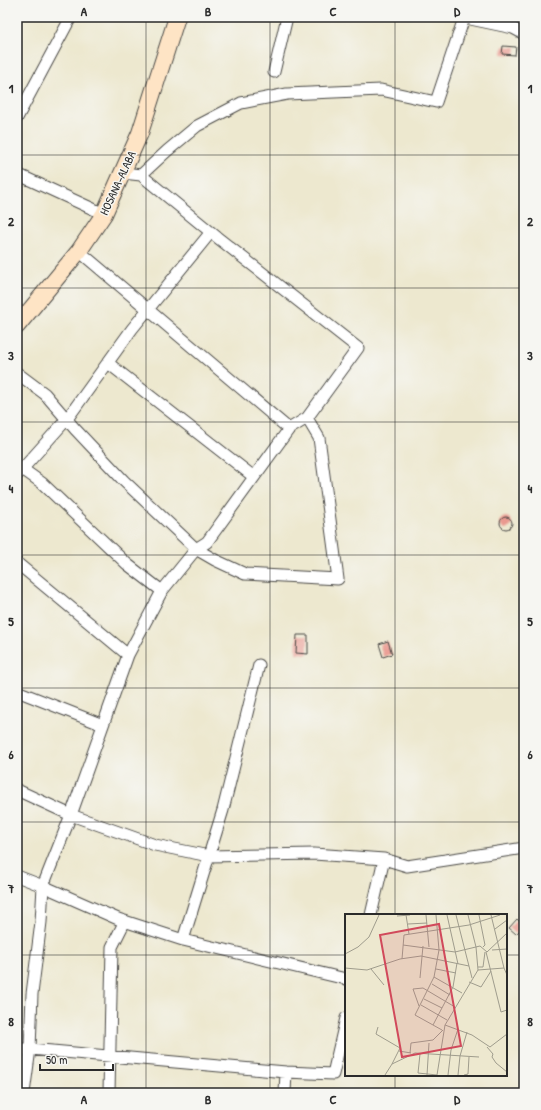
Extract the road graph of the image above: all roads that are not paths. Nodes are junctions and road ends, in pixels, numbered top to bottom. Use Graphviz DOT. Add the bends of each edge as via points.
graph roads {
  1 [pos="71,17"];
  2 [pos="176,17"];
  3 [pos="287,17"];
  4 [pos="463,17"];
  5 [pos="524,34"];
  6 [pos="274,72"];
  7 [pos="17,118"];
  8 [pos="123,173"];
  9 [pos="17,174"];
  10 [pos="141,175"];
  11 [pos="104,214"];
  12 [pos="211,232"];
  13 [pos="79,251"];
  14 [pos="148,310"];
  15 [pos="17,326"];
  16 [pos="108,363"];
  17 [pos="17,373"];
  18 [pos="307,418"];
  19 [pos="67,419"];
  20 [pos="289,429"];
  21 [pos="19,472"];
  22 [pos="254,477"];
  23 [pos="196,548"];
  24 [pos="17,563"];
  25 [pos="162,591"];
  26 [pos="128,655"];
  27 [pos="259,665"];
  28 [pos="17,691"];
  29 [pos="103,725"];
  30 [pos="17,790"];
  31 [pos="71,815"];
  32 [pos="524,848"];
  33 [pos="209,856"];
  34 [pos="384,859"];
  35 [pos="17,876"];
  36 [pos="43,886"];
  37 [pos="371,914"];
  38 [pos="125,921"];
  39 [pos="184,940"];
  40 [pos="345,979"];
  41 [pos="345,1022"];
  42 [pos="17,1049"];
  43 [pos="30,1049"];
  44 [pos="110,1056"];
  45 [pos="286,1072"];
  46 [pos="24,1093"];
  47 [pos="109,1093"];
  48 [pos="285,1093"];
  1 -- 7 [label="street"];
  2 -- 8 [label="main road, HOSANA-ALABA" via="140,133"];
  3 -- 6 [label="street"];
  4 -- 5 [label="street" via="513,28"];
  4 -- 10 [label="street" via="436,102 381,90 287,94 241,103 197,126"];
  8 -- 10 [label="street"];
  8 -- 11 [label="main road, HOSANA-ALABA"];
  9 -- 11 [label="street"];
  10 -- 12 [label="street"];
  11 -- 13 [label="main road, HOSANA-ALABA"];
  12 -- 14 [label="street"];
  12 -- 18 [label="street" via="358,348"];
  13 -- 14 [label="street"];
  13 -- 15 [label="main road, HOSANA-ALABA"];
  14 -- 16 [label="street"];
  14 -- 20 [label="street"];
  16 -- 19 [label="street"];
  16 -- 22 [label="street"];
  17 -- 19 [label="street" via="45,394"];
  18 -- 20 [label="street"];
  18 -- 23 [label="street" via="319,438 338,579 245,574"];
  19 -- 21 [label="street"];
  19 -- 23 [label="street" via="124,481"];
  20 -- 22 [label="street"];
  21 -- 25 [label="street" via="42,483 127,564"];
  22 -- 23 [label="street" via="207,542"];
  23 -- 25 [label="street"];
  24 -- 26 [label="street"];
  25 -- 26 [label="street"];
  26 -- 29 [label="street"];
  27 -- 33 [label="street"];
  28 -- 29 [label="street"];
  29 -- 31 [label="street"];
  30 -- 31 [label="street"];
  31 -- 33 [label="street" via="155,845"];
  31 -- 36 [label="street"];
  32 -- 34 [label="street" via="407,866"];
  33 -- 34 [label="street" via="314,854"];
  33 -- 39 [label="street"];
  34 -- 37 [label="street"];
  35 -- 36 [label="street"];
  36 -- 38 [label="street"];
  36 -- 43 [label="street" via="32,994"];
  38 -- 39 [label="street"];
  38 -- 44 [label="street" via="112,947"];
  39 -- 40 [label="street"];
  41 -- 45 [label="street" via="333,1074"];
  42 -- 43 [label="street"];
  43 -- 44 [label="street"];
  43 -- 46 [label="street"];
  44 -- 45 [label="street"];
  44 -- 47 [label="street"];
  45 -- 48 [label="street"];
}
